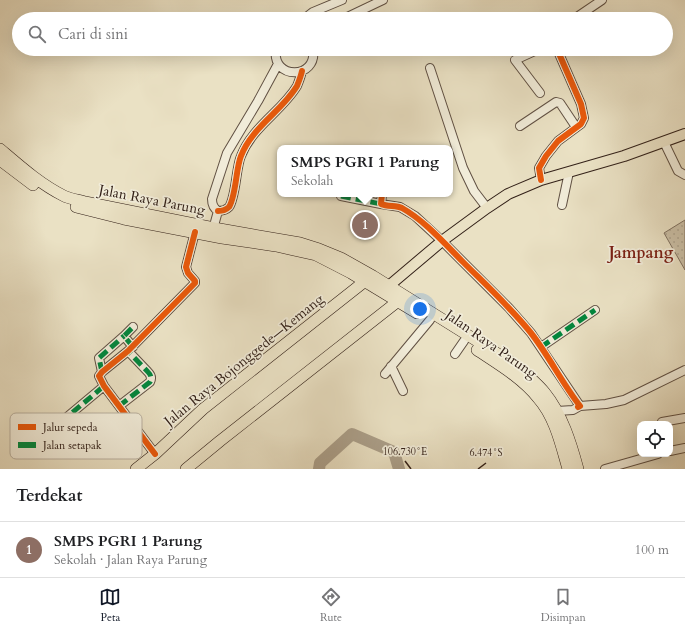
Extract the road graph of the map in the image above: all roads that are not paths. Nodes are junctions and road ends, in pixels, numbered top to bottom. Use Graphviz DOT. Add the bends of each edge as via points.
graph roads {
  1 [pos="342,0"];
  2 [pos="383,0"];
  3 [pos="602,0"];
  4 [pos="313,12"];
  5 [pos="358,12"];
  6 [pos="584,12"];
  7 [pos="275,56"];
  8 [pos="313,56"];
  9 [pos="524,56"];
  10 [pos="560,56"];
  11 [pos="278,64"];
  12 [pos="430,68"];
  13 [pos="302,71"];
  14 [pos="540,93"];
  15 [pos="520,126"];
  16 [pos="576,127"];
  17 [pos="685,134"];
  18 [pos="664,142"];
  19 [pos="0,149"];
  20 [pos="227,153"];
  21 [pos="240,157"];
  22 [pos="0,160"];
  23 [pos="569,172"];
  24 [pos="685,175"];
  25 [pos="541,180"];
  26 [pos="346,197"];
  27 [pos="382,197"];
  28 [pos="381,204"];
  29 [pos="562,205"];
  30 [pos="487,208"];
  31 [pos="220,211"];
  32 [pos="195,232"];
  33 [pos="213,232"];
  34 [pos="440,242"];
  35 [pos="369,279"];
  36 [pos="386,289"];
  37 [pos="400,299"];
  38 [pos="595,310"];
  39 [pos="430,320"];
  40 [pos="133,327"];
  41 [pos="124,336"];
  42 [pos="464,341"];
  43 [pos="541,348"];
  44 [pos="131,349"];
  45 [pos="455,354"];
  46 [pos="392,366"];
  47 [pos="685,370"];
  48 [pos="102,372"];
  49 [pos="385,374"];
  50 [pos="104,386"];
  51 [pos="403,391"];
  52 [pos="119,406"];
  53 [pos="577,408"];
  54 [pos="557,411"];
  55 [pos="72,413"];
  56 [pos="124,413"];
  57 [pos="685,418"];
  58 [pos="668,421"];
  59 [pos="142,437"];
  60 [pos="685,448"];
  61 [pos="673,450"];
  62 [pos="155,454"];
  63 [pos="647,457"];
  64 [pos="136,469"];
  65 [pos="186,469"];
  66 [pos="568,469"];
  67 [pos="578,469"];
  68 [pos="605,469"];
  1 -- 4 [label="street"];
  2 -- 5 [label="street"];
  3 -- 6 [label="street"];
  7 -- 11 [label="street"];
  8 -- 13 [label="street" via="309,66"];
  9 -- 14 [label="street" via="515,60"];
  10 -- 16 [label="street" via="583,112 583,121"];
  11 -- 13 [label="street" via="284,70 293,73"];
  11 -- 20 [label="street"];
  12 -- 30 [label="street" via="463,168 474,191"];
  13 -- 21 [label="street" via="297,85 287,99 254,135"];
  15 -- 16 [label="street" via="556,102 560,103"];
  16 -- 25 [label="street" via="558,141 543,160 539,168"];
  17 -- 18 [label="main road"];
  18 -- 23 [label="main road"];
  18 -- 24 [label="street" via="678,171"];
  19 -- 33 [label="highway, Jalan Raya Parung" via="37,179 66,196"];
  20 -- 21 [label="street"];
  20 -- 31 [label="street" via="212,199 215,209"];
  21 -- 31 [label="street" via="231,203 228,208"];
  22 -- 32 [label="highway, Jalan Raya Parung" via="33,186 64,203 124,219"];
  23 -- 25 [label="main road"];
  23 -- 29 [label="street"];
  25 -- 30 [label="main road" via="508,194"];
  26 -- 28 [label="street"];
  27 -- 28 [label="street"];
  28 -- 34 [label="street" via="400,207 415,216"];
  30 -- 34 [label="main road"];
  31 -- 33 [label="street"];
  32 -- 33 [label="highway, Jalan Raya Parung"];
  32 -- 44 [label="street" via="186,267 196,283"];
  33 -- 35 [label="highway, Jalan Raya Parung" via="300,242 340,258"];
  34 -- 36 [label="main road"];
  34 -- 43 [label="street" via="509,308"];
  35 -- 36 [label="highway, Jalan Raya Parung"];
  35 -- 62 [label="highway, Jalan Raya Bojonggede—Kemang" via="203,409"];
  36 -- 37 [label="highway, Jalan Raya Parung"];
  37 -- 39 [label="highway, Jalan Raya Parung"];
  37 -- 54 [label="highway, Jalan Raya Parung" via="514,364 546,394"];
  37 -- 65 [label="highway"];
  38 -- 43 [label="street"];
  39 -- 42 [label="highway, Jalan Raya Parung"];
  39 -- 46 [label="street"];
  40 -- 41 [label="street"];
  41 -- 44 [label="street"];
  41 -- 48 [label="street" via="99,358"];
  42 -- 45 [label="street"];
  42 -- 66 [label="highway, Jalan Raya Parung" via="513,374 539,399 554,426"];
  43 -- 53 [label="street"];
  44 -- 48 [label="street"];
  44 -- 52 [label="street" via="152,380"];
  46 -- 49 [label="street"];
  46 -- 51 [label="street"];
  47 -- 53 [label="street" via="624,400"];
  48 -- 50 [label="street" via="99,376"];
  50 -- 52 [label="street"];
  50 -- 55 [label="street"];
  52 -- 56 [label="street"];
  53 -- 54 [label="street"];
  54 -- 67 [label="highway, Jalan Raya Parung"];
  57 -- 58 [label="street"];
  59 -- 62 [label="street"];
  60 -- 61 [label="street"];
  62 -- 64 [label="highway, Jalan Raya Bojonggede—Kemang"];
  63 -- 68 [label="street"];
}
